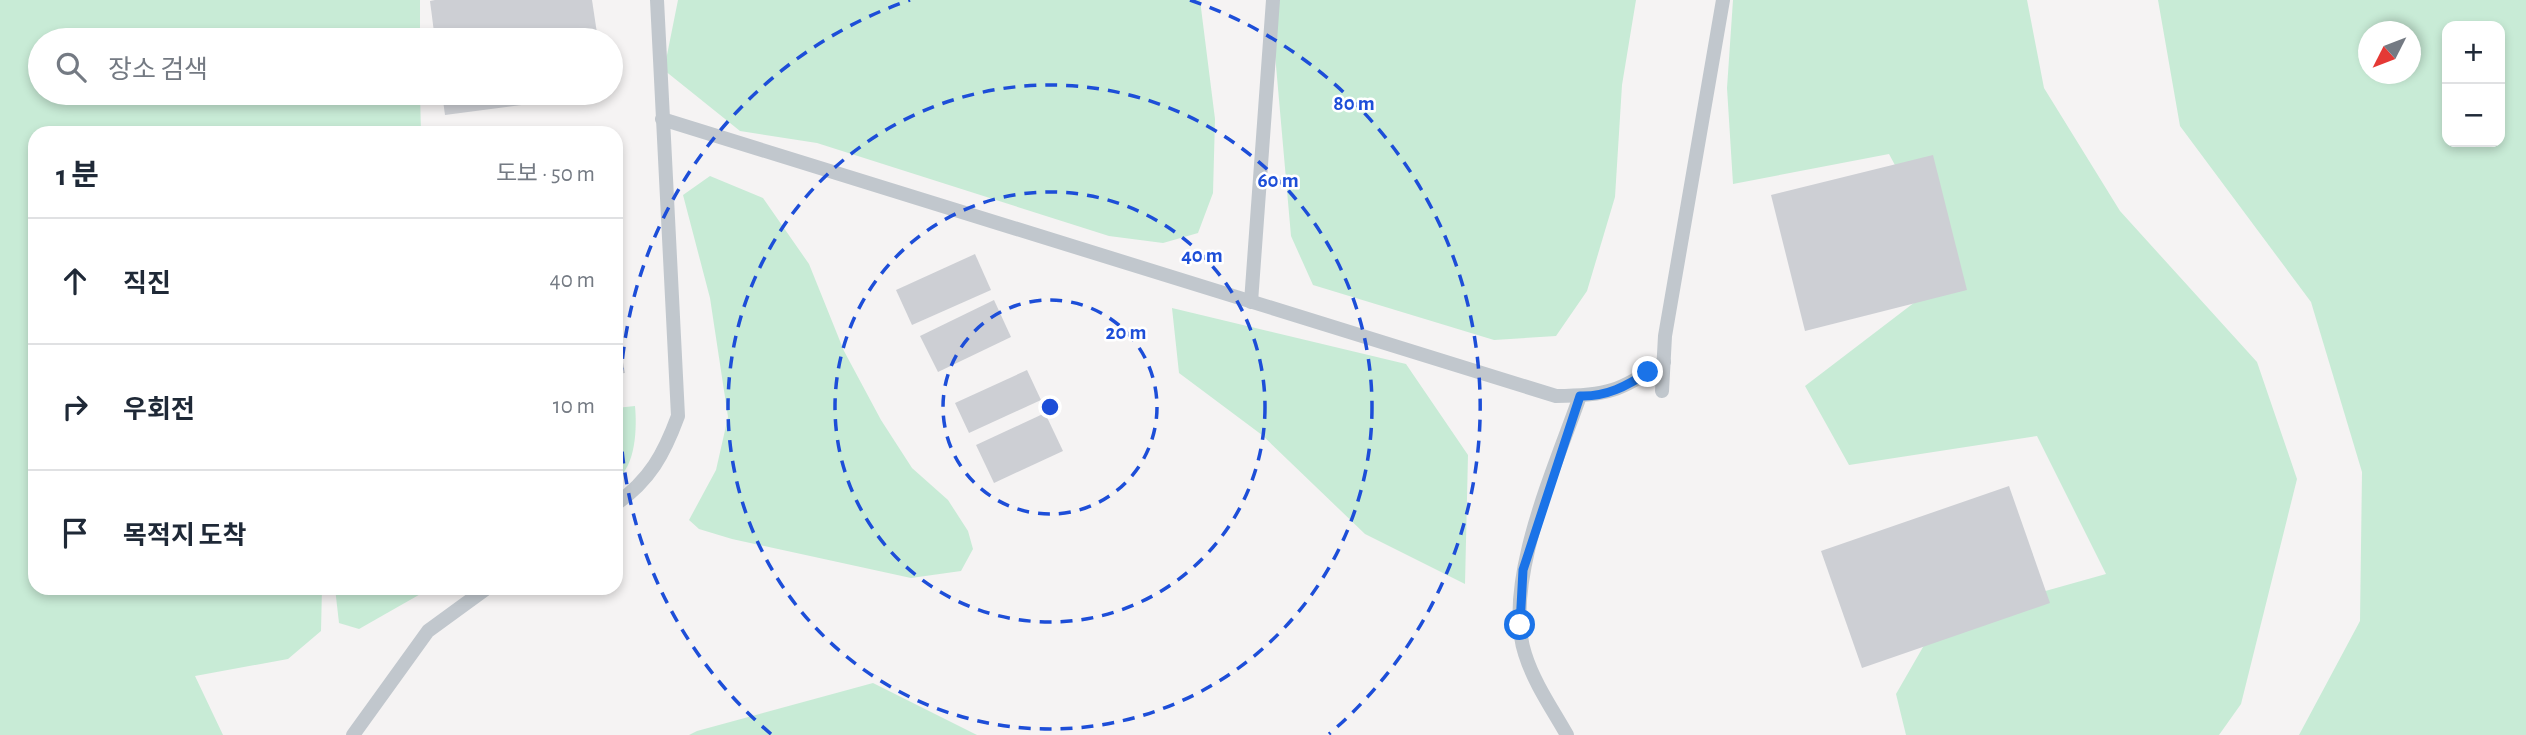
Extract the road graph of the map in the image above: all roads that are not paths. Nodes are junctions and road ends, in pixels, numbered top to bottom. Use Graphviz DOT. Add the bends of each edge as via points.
graph roads {
  1 [pos="657,0"];
  2 [pos="1273,0"];
  3 [pos="1723,0"];
  4 [pos="662,119"];
  5 [pos="1251,302"];
  6 [pos="1664,362"];
  7 [pos="1662,391"];
  8 [pos="1580,396"];
  9 [pos="623,499"];
  10 [pos="477,595"];
  11 [pos="354,735"];
  12 [pos="1567,735"];
  1 -- 4 [label="lane"];
  2 -- 5 [label="lane"];
  3 -- 6 [label="lane"];
  4 -- 5 [label="lane"];
  4 -- 9 [label="lane" via="678,416 655,469"];
  5 -- 8 [label="lane" via="1556,396"];
  6 -- 7 [label="lane"];
  6 -- 8 [label="lane" via="1626,386"];
  8 -- 12 [label="lane" via="1523,570 1520,625 1525,655"];
  10 -- 11 [label="lane" via="428,631"];
}
